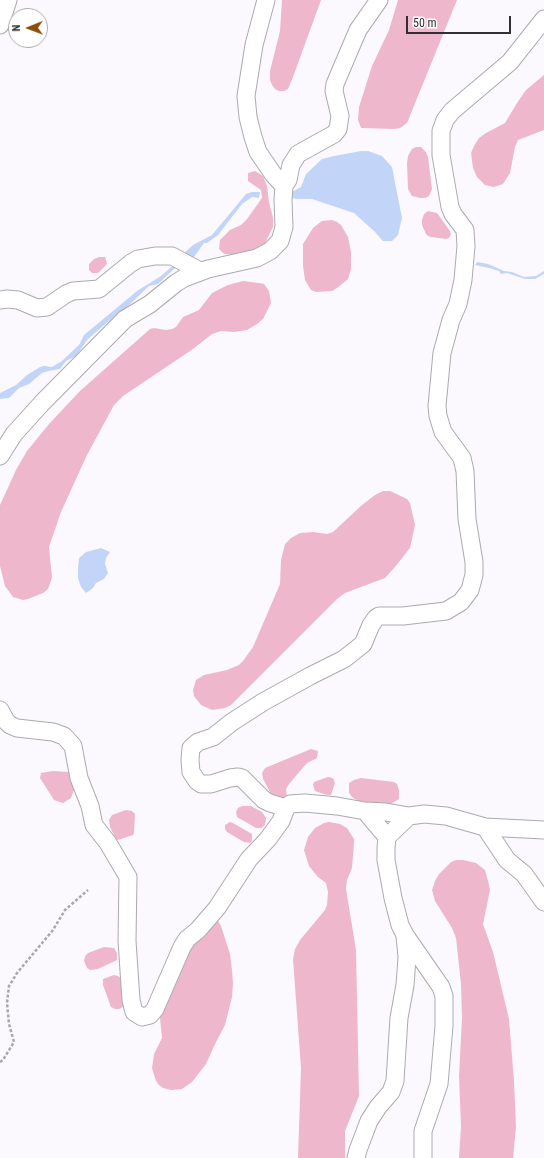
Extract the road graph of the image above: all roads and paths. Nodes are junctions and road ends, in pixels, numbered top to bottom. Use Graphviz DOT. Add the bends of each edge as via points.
graph roads {
  1 [pos="8,0"];
  2 [pos="266,0"];
  3 [pos="379,0"];
  4 [pos="544,19"];
  5 [pos="0,25"];
  6 [pos="284,186"];
  7 [pos="200,271"];
  8 [pos="0,300"];
  9 [pos="0,456"];
  10 [pos="0,710"];
  11 [pos="286,808"];
  12 [pos="365,811"];
  13 [pos="409,816"];
  14 [pos="485,827"];
  15 [pos="544,830"];
  16 [pos="387,837"];
  17 [pos="88,890"];
  18 [pos="544,902"];
  19 [pos="405,935"];
  20 [pos="0,1062"];
  21 [pos="356,1158"];
  22 [pos="423,1158"];
  1 -- 5 [label="street"];
  2 -- 6 [label="street" via="254,45 247,86 247,107 258,152"];
  3 -- 6 [label="street" via="358,30 335,84 334,91 340,116 338,129 334,134 298,154 291,165"];
  4 -- 11 [label="street" via="510,62 448,115 441,131 441,155 450,207 465,230 466,246 458,304 442,353 437,406 443,432 462,458 465,471 467,519 474,562 470,590 461,602 446,611 379,616 371,625 363,644 344,659 263,702 212,737 198,742 191,748 191,772 201,784 238,777 246,780 264,800"];
  6 -- 7 [label="street" via="284,227 280,241 270,251 257,258"];
  7 -- 8 [label="street" via="172,256 156,256 131,263 100,289 73,291 47,307 37,308 18,300"];
  7 -- 9 [label="street" via="176,283 150,304 125,319 42,403 17,431"];
  10 -- 11 [label="street" via="10,726 53,732 64,736 73,746 79,778 94,825 128,877 126,909 131,1000 134,1012 142,1017 150,1015 155,1009 187,939 221,904 250,859 281,821"];
  11 -- 12 [label="street" via="290,804 305,803"];
  12 -- 13 [label="street"];
  12 -- 16 [label="street"];
  13 -- 14 [label="street" via="446,816"];
  13 -- 16 [label="street"];
  14 -- 15 [label="street"];
  14 -- 18 [label="street" via="507,860 524,874"];
  16 -- 19 [label="street" via="386,860 400,925"];
  17 -- 20 [label="path" via="66,910 9,986 7,1003 14,1042"];
  19 -- 21 [label="street" via="406,979 399,1018 395,1081 391,1092 369,1121"];
  19 -- 22 [label="street" via="444,996 439,1084 423,1130"];
}
